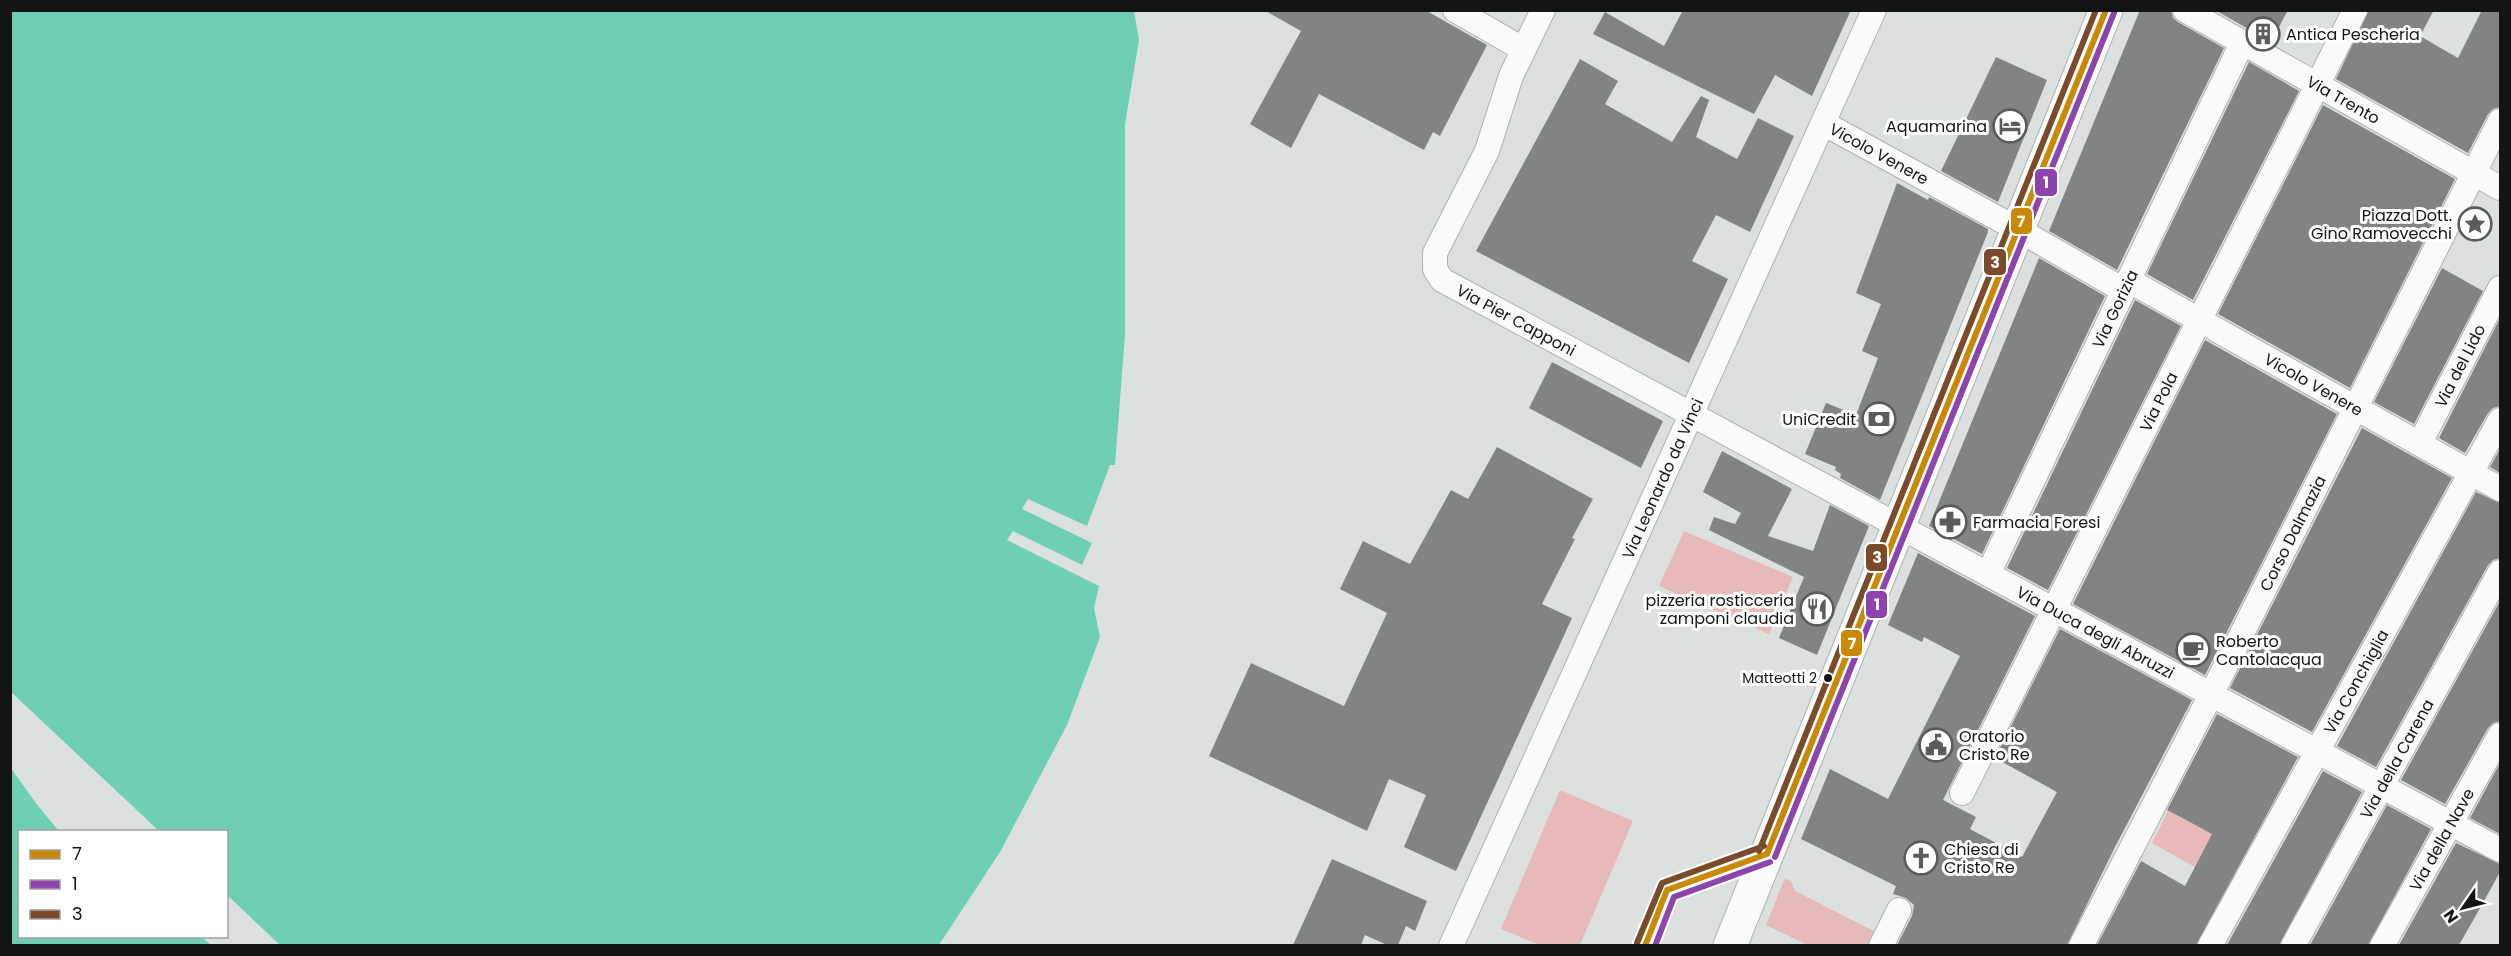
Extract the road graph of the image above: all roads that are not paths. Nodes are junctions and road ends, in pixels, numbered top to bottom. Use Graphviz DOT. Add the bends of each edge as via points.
graph roads {
  1 [pos="1455,10"];
  2 [pos="1543,10"];
  3 [pos="1874,10"];
  4 [pos="2106,10"];
  5 [pos="2185,10"];
  6 [pos="2355,10"];
  7 [pos="2242,42"];
  8 [pos="1523,49"];
  9 [pos="2318,86"];
  10 [pos="2500,121"];
  11 [pos="1823,123"];
  12 [pos="2474,173"];
  13 [pos="2500,188"];
  14 [pos="2019,230"];
  15 [pos="2126,285"];
  16 [pos="2499,291"];
  17 [pos="2200,320"];
  18 [pos="2356,408"];
  19 [pos="1691,415"];
  20 [pos="2500,420"];
  21 [pos="2420,443"];
  22 [pos="2472,472"];
  23 [pos="2500,489"];
  24 [pos="1898,526"];
  25 [pos="2500,572"];
  26 [pos="1988,574"];
  27 [pos="2054,610"];
  28 [pos="2211,694"];
  29 [pos="2500,735"];
  30 [pos="2319,752"];
  31 [pos="2381,786"];
  32 [pos="1962,793"];
  33 [pos="2451,823"];
  34 [pos="2500,850"];
  35 [pos="1899,910"];
  36 [pos="1451,945"];
  37 [pos="1730,945"];
  38 [pos="1881,945"];
  39 [pos="2081,945"];
  40 [pos="2211,945"];
  41 [pos="2294,945"];
  42 [pos="2382,945"];
  1 -- 8 [label="street"];
  2 -- 8 [label="street, Via Pier Capponi"];
  3 -- 11 [label="street, Via Leonardo da Vinci"];
  4 -- 14 [label="street"];
  5 -- 7 [label="street, Via Trento"];
  6 -- 9 [label="street, Via Pola"];
  7 -- 9 [label="street, Via Trento"];
  7 -- 15 [label="street, Via Gorizia"];
  8 -- 19 [label="street, Via Pier Capponi" via="1486,151 1435,253 1438,275 1447,284"];
  9 -- 12 [label="street, Via Trento"];
  9 -- 17 [label="street, Via Pola"];
  10 -- 12 [label="street, Corso Dalmazia"];
  11 -- 14 [label="street, Vicolo Venere"];
  11 -- 19 [label="street, Via Leonardo da Vinci"];
  12 -- 13 [label="street, Via Trento"];
  12 -- 18 [label="street, Corso Dalmazia"];
  14 -- 15 [label="street, Vicolo Venere"];
  14 -- 24 [label="street"];
  15 -- 17 [label="street, Vicolo Venere"];
  15 -- 26 [label="street, Via Gorizia"];
  16 -- 21 [label="street, Via del Lido"];
  17 -- 18 [label="street, Vicolo Venere"];
  17 -- 27 [label="street, Via Pola"];
  18 -- 21 [label="street, Vicolo Venere"];
  18 -- 28 [label="street, Corso Dalmazia"];
  19 -- 24 [label="street, Via Duca degli Abruzzi"];
  19 -- 36 [label="street, Via Leonardo da Vinci"];
  20 -- 22 [label="street, Via Conchiglia"];
  21 -- 22 [label="street, Vicolo Venere"];
  22 -- 23 [label="street, Vicolo Venere"];
  22 -- 30 [label="street, Via Conchiglia"];
  24 -- 26 [label="street, Via Duca degli Abruzzi"];
  24 -- 37 [label="street"];
  25 -- 31 [label="street, Via della Carena"];
  26 -- 27 [label="street, Via Duca degli Abruzzi"];
  27 -- 28 [label="street, Via Duca degli Abruzzi"];
  27 -- 32 [label="street, Via Pola"];
  28 -- 30 [label="street, Via Duca degli Abruzzi"];
  28 -- 39 [label="street, Corso Dalmazia"];
  29 -- 33 [label="street, Via della Nave"];
  30 -- 31 [label="street, Via Duca degli Abruzzi"];
  30 -- 40 [label="street, Via Conchiglia"];
  31 -- 33 [label="street, Via Duca degli Abruzzi"];
  31 -- 41 [label="street, Via della Carena"];
  33 -- 34 [label="street, Via Duca degli Abruzzi"];
  33 -- 42 [label="street, Via della Nave"];
  35 -- 38 [label="street"];
}
